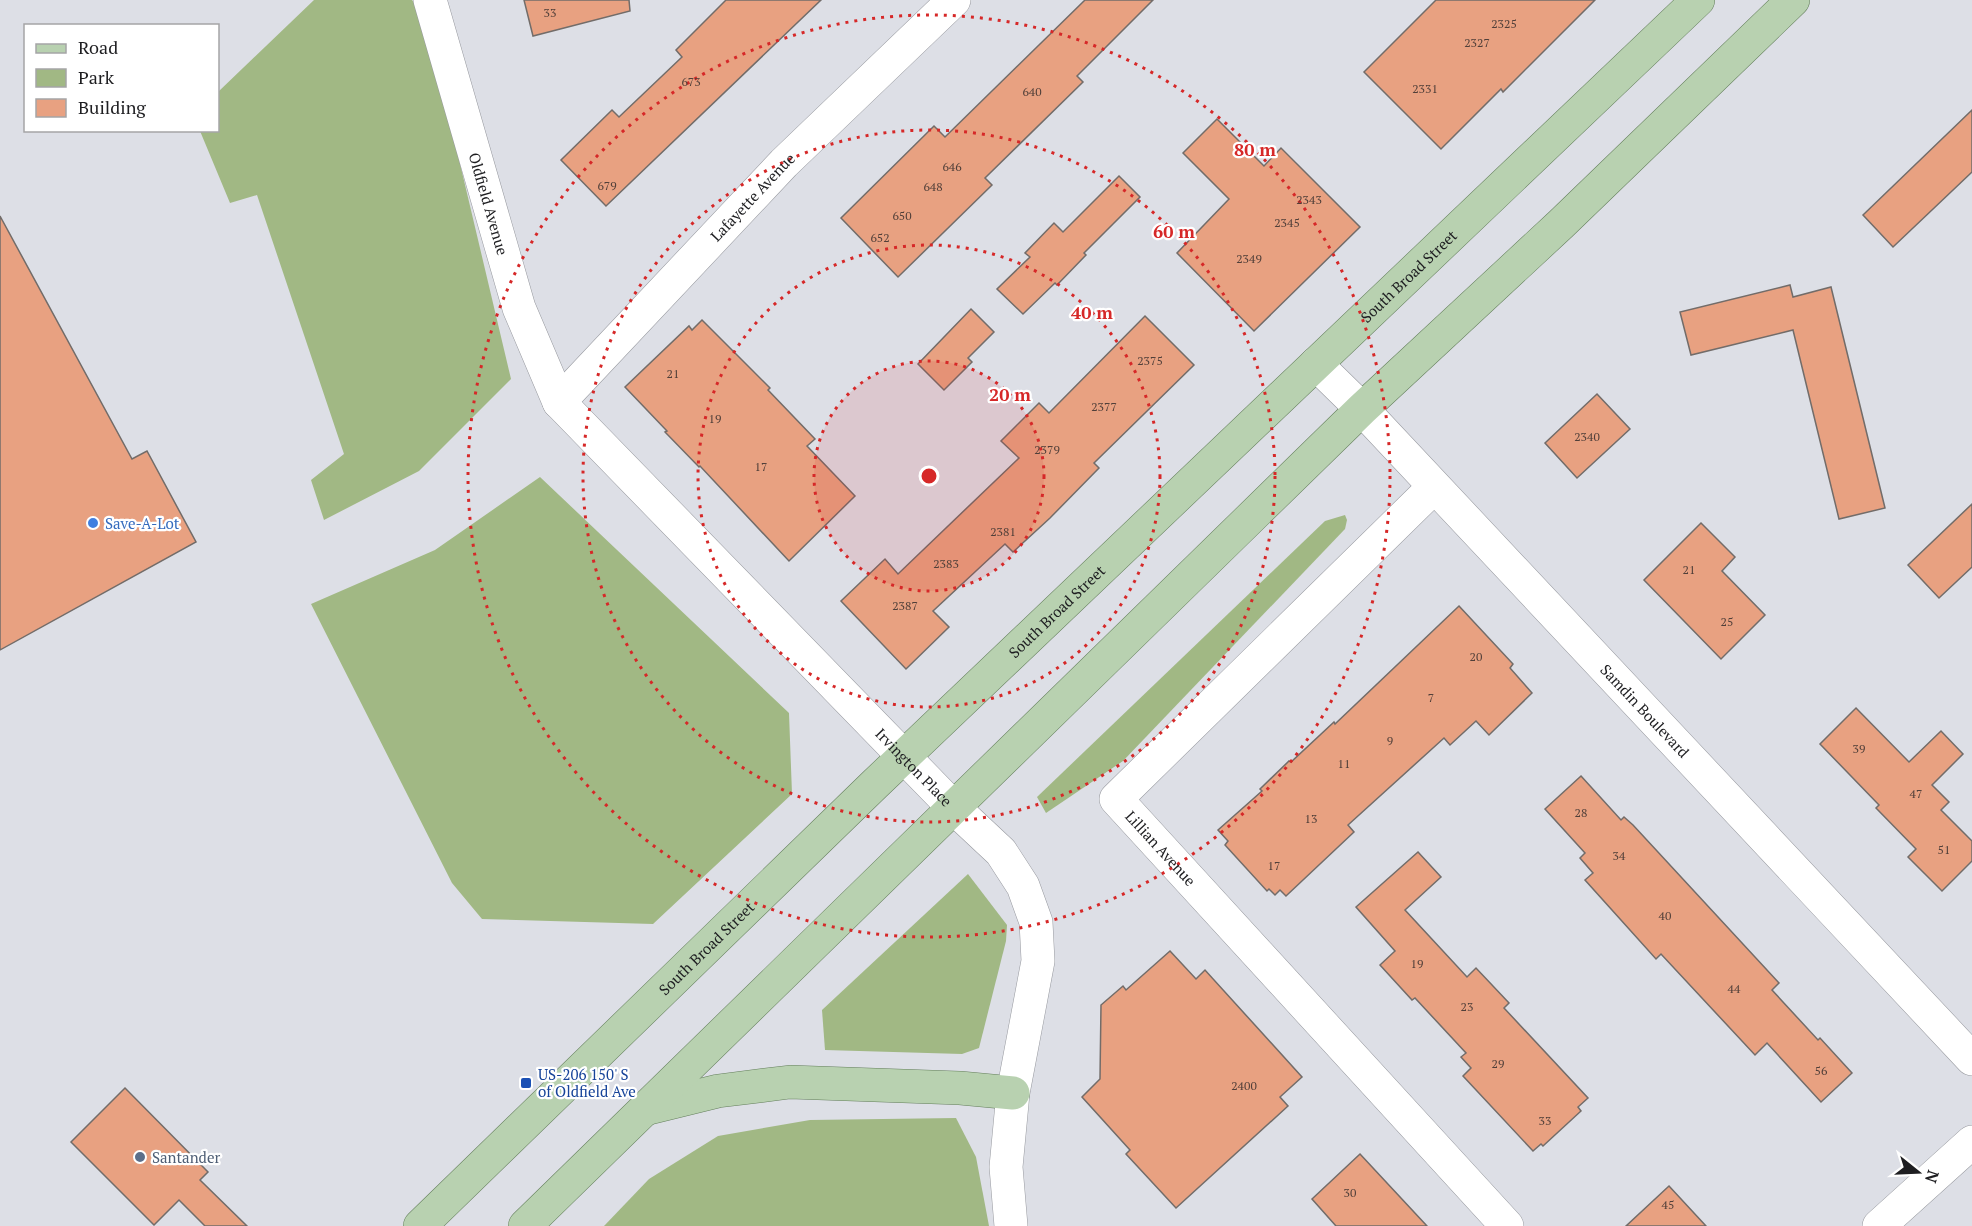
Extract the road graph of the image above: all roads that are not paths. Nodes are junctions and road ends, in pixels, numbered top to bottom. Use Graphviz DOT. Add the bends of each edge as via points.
graph roads {
  1 [pos="430,0"];
  2 [pos="954,0"];
  3 [pos="1698,0"];
  4 [pos="1793,0"];
  5 [pos="1316,364"];
  6 [pos="560,402"];
  7 [pos="1362,409"];
  8 [pos="1434,487"];
  9 [pos="905,756"];
  10 [pos="954,808"];
  11 [pos="1972,1059"];
  12 [pos="1013,1093"];
  13 [pos="648,1108"];
  14 [pos="1972,1142"];
  15 [pos="420,1226"];
  16 [pos="525,1226"];
  17 [pos="1011,1226"];
  18 [pos="1507,1226"];
  19 [pos="1879,1226"];
  1 -- 6 [label="street, Oldfield Avenue" via="519,308"];
  2 -- 6 [label="street, Lafayette Avenue" via="784,163"];
  3 -- 5 [label="main road, South Broad Street"];
  4 -- 7 [label="main road"];
  5 -- 7 [label="street, Samdin Boulevard"];
  5 -- 9 [label="main road, South Broad Street"];
  6 -- 9 [label="street, Irvington Place"];
  7 -- 8 [label="street, Samdin Boulevard"];
  7 -- 10 [label="main road"];
  8 -- 11 [label="street, Samdin Boulevard"];
  8 -- 18 [label="street, Lillian Avenue" via="1116,799"];
  9 -- 10 [label="street, Irvington Place"];
  9 -- 15 [label="main road, South Broad Street"];
  10 -- 12 [label="street, Irvington Place" via="1001,852 1023,886 1036,922 1038,961"];
  10 -- 13 [label="main road"];
  12 -- 13 [label="main road" via="790,1082 718,1091"];
  12 -- 17 [label="street, Irvington Place" via="1005,1167"];
  13 -- 16 [label="main road"];
  14 -- 19 [label="street"];
}
